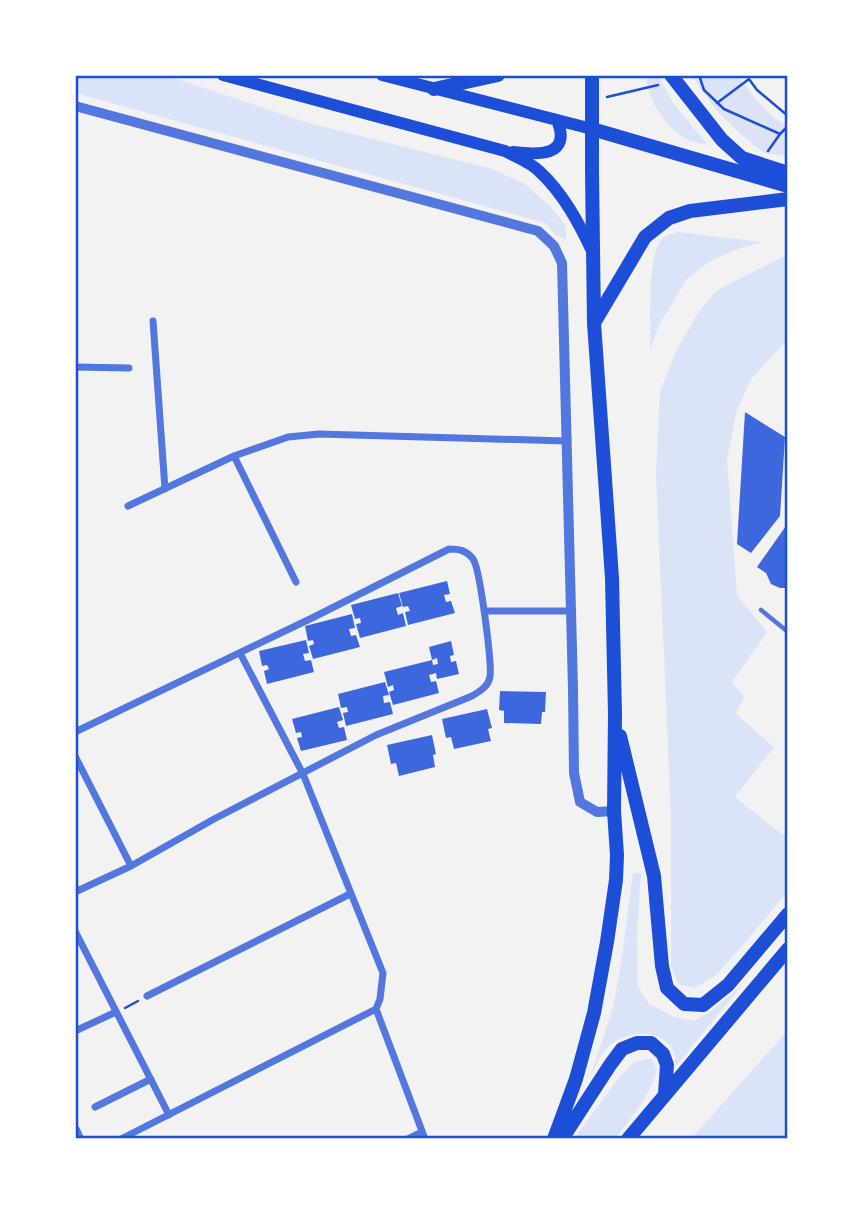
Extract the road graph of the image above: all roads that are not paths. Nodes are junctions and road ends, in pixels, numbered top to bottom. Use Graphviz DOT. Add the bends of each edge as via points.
graph roads {
  1 [pos="223,75"];
  2 [pos="382,75"];
  3 [pos="498,75"];
  4 [pos="593,75"];
  5 [pos="673,78"];
  6 [pos="434,89"];
  7 [pos="75,106"];
  8 [pos="557,120"];
  9 [pos="592,129"];
  10 [pos="505,151"];
  11 [pos="788,173"];
  12 [pos="788,186"];
  13 [pos="788,199"];
  14 [pos="593,254"];
  15 [pos="153,321"];
  16 [pos="594,323"];
  17 [pos="75,367"];
  18 [pos="129,368"];
  19 [pos="566,441"];
  20 [pos="234,456"];
  21 [pos="165,489"];
  22 [pos="128,506"];
  23 [pos="296,582"];
  24 [pos="761,610"];
  25 [pos="485,611"];
  26 [pos="570,611"];
  27 [pos="788,632"];
  28 [pos="240,653"];
  29 [pos="615,714"];
  30 [pos="75,732"];
  31 [pos="75,756"];
  32 [pos="303,774"];
  33 [pos="614,811"];
  34 [pos="131,866"];
  35 [pos="75,892"];
  36 [pos="350,894"];
  37 [pos="788,914"];
  38 [pos="75,931"];
  39 [pos="788,950"];
  40 [pos="147,996"];
  41 [pos="376,1009"];
  42 [pos="116,1012"];
  43 [pos="75,1031"];
  44 [pos="151,1079"];
  45 [pos="665,1094"];
  46 [pos="95,1107"];
  47 [pos="169,1115"];
  48 [pos="75,1130"];
  49 [pos="423,1135"];
  50 [pos="79,1139"];
  51 [pos="121,1139"];
  52 [pos="408,1139"];
  53 [pos="554,1139"];
  54 [pos="562,1139"];
  55 [pos="628,1139"];
  1 -- 10 [label="main road"];
  2 -- 6 [label="main road"];
  3 -- 6 [label="main road"];
  4 -- 9 [label="main road"];
  5 -- 11 [label="main road" via="742,158"];
  6 -- 8 [label="main road"];
  7 -- 19 [label="street" via="538,232 554,246 562,263"];
  8 -- 9 [label="main road"];
  8 -- 10 [label="main road" via="562,131 559,144 548,153"];
  9 -- 12 [label="main road"];
  9 -- 14 [label="main road"];
  10 -- 14 [label="main road" via="537,169 560,194"];
  13 -- 16 [label="main road" via="690,211 669,218 645,237"];
  14 -- 16 [label="main road"];
  15 -- 21 [label="street"];
  16 -- 29 [label="main road" via="612,578"];
  17 -- 18 [label="street"];
  19 -- 20 [label="street" via="319,434 288,437"];
  19 -- 26 [label="street"];
  20 -- 21 [label="street"];
  20 -- 23 [label="street"];
  21 -- 22 [label="street"];
  24 -- 27 [label="lane"];
  25 -- 26 [label="street"];
  25 -- 28 [label="street" via="475,560 463,550 449,548"];
  25 -- 32 [label="street" via="490,677 485,688 376,735"];
  26 -- 33 [label="street" via="574,773 580,802 597,812"];
  28 -- 30 [label="street"];
  28 -- 32 [label="street"];
  29 -- 33 [label="main road"];
  29 -- 37 [label="main road" via="654,876 667,988 684,1004 703,1006 728,985"];
  31 -- 34 [label="street"];
  32 -- 34 [label="street"];
  32 -- 36 [label="street"];
  33 -- 53 [label="main road" via="617,855 607,942 594,1013"];
  34 -- 35 [label="street"];
  36 -- 40 [label="street"];
  36 -- 41 [label="street" via="383,973"];
  38 -- 42 [label="street"];
  39 -- 45 [label="main road"];
  41 -- 47 [label="street"];
  41 -- 49 [label="street"];
  42 -- 43 [label="street"];
  42 -- 44 [label="street"];
  44 -- 46 [label="street"];
  44 -- 47 [label="street"];
  45 -- 54 [label="main road" via="663,1054 651,1043 637,1042 622,1049"];
  45 -- 55 [label="main road"];
  47 -- 51 [label="street"];
  48 -- 50 [label="street"];
  49 -- 52 [label="street"];
}
